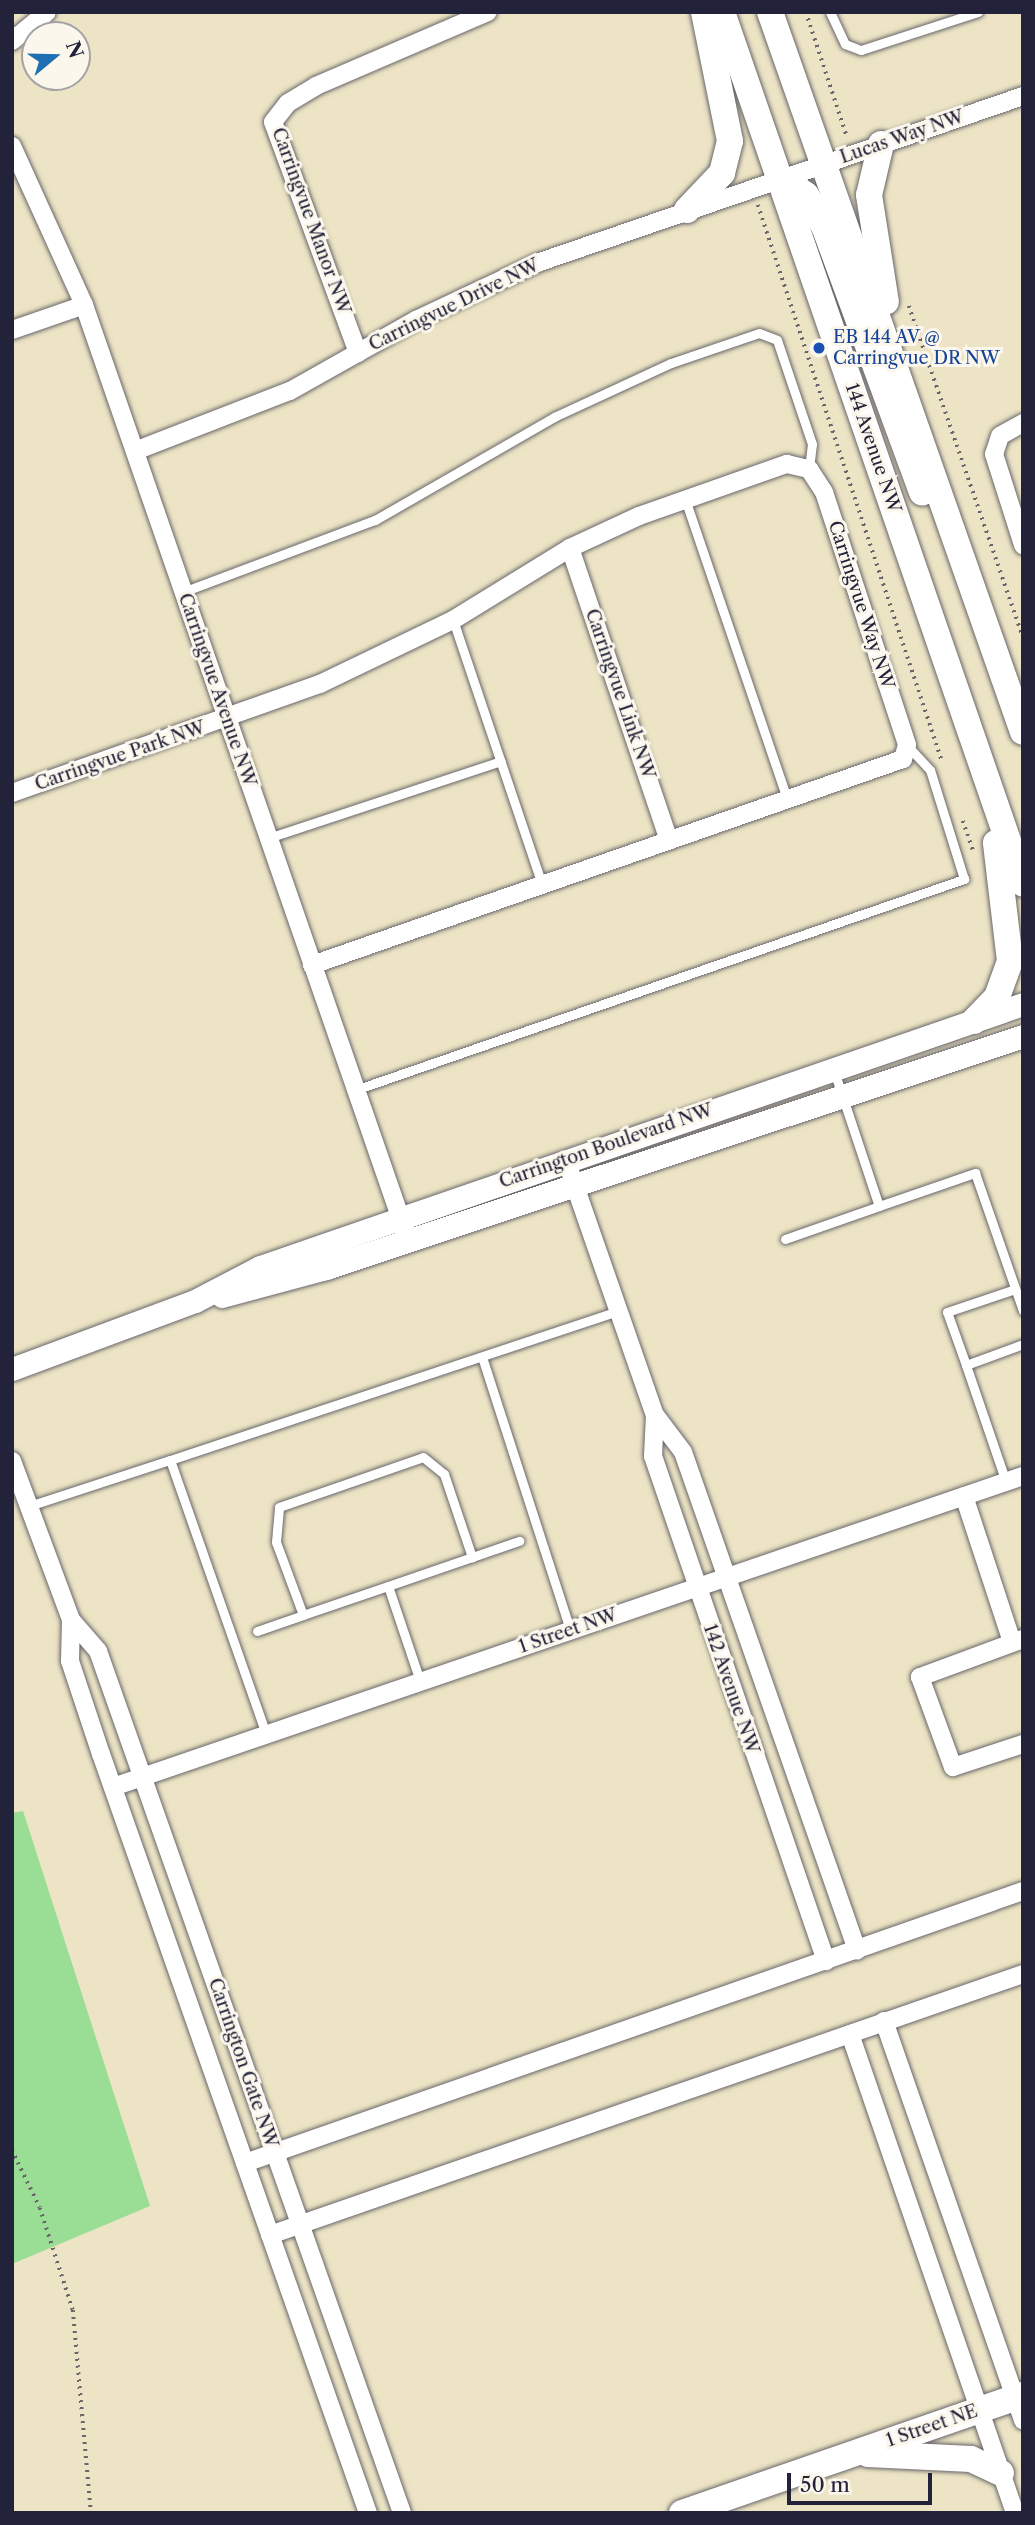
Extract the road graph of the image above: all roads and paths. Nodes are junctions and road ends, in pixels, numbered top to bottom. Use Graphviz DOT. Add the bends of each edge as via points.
graph roads {
  1 [pos="47,12"];
  2 [pos="488,12"];
  3 [pos="705,12"];
  4 [pos="722,12"];
  5 [pos="771,12"];
  6 [pos="806,12"];
  7 [pos="830,12"];
  8 [pos="978,12"];
  9 [pos="12,41"];
  10 [pos="1023,96"];
  11 [pos="881,144"];
  12 [pos="12,146"];
  13 [pos="850,154"];
  14 [pos="823,163"];
  15 [pos="781,178"];
  16 [pos="753,188"];
  17 [pos="687,211"];
  18 [pos="907,301"];
  19 [pos="84,305"];
  20 [pos="12,330"];
  21 [pos="358,353"];
  22 [pos="902,390"];
  23 [pos="1023,423"];
  24 [pos="135,451"];
  25 [pos="809,469"];
  26 [pos="685,499"];
  27 [pos="1023,545"];
  28 [pos="570,548"];
  29 [pos="183,592"];
  30 [pos="980,610"];
  31 [pos="453,620"];
  32 [pos="1023,637"];
  33 [pos="950,672"];
  34 [pos="227,719"];
  35 [pos="1023,732"];
  36 [pos="907,745"];
  37 [pos="501,761"];
  38 [pos="983,769"];
  39 [pos="945,770"];
  40 [pos="12,793"];
  41 [pos="788,801"];
  42 [pos="958,808"];
  43 [pos="1023,834"];
  44 [pos="268,838"];
  45 [pos="669,840"];
  46 [pos="976,860"];
  47 [pos="542,884"];
  48 [pos="1023,884"];
  49 [pos="312,965"];
  50 [pos="1023,1004"];
  51 [pos="974,1021"];
  52 [pos="1023,1035"];
  53 [pos="833,1069"];
  54 [pos="355,1090"];
  55 [pos="841,1096"];
  56 [pos="566,1160"];
  57 [pos="575,1185"];
  58 [pos="879,1206"];
  59 [pos="400,1218"];
  60 [pos="785,1239"];
  61 [pos="408,1241"];
  62 [pos="1015,1289"];
  63 [pos="195,1301"];
  64 [pos="619,1311"];
  65 [pos="1023,1311"];
  66 [pos="1023,1344"];
  67 [pos="482,1357"];
  68 [pos="966,1364"];
  69 [pos="12,1369"];
  70 [pos="655,1415"];
  71 [pos="170,1460"];
  72 [pos="12,1461"];
  73 [pos="1014,1479"];
  74 [pos="964,1496"];
  75 [pos="29,1506"];
  76 [pos="519,1541"];
  77 [pos="471,1557"];
  78 [pos="727,1577"];
  79 [pos="388,1586"];
  80 [pos="695,1587"];
  81 [pos="303,1615"];
  82 [pos="71,1620"];
  83 [pos="570,1630"];
  84 [pos="257,1631"];
  85 [pos="1018,1641"];
  86 [pos="420,1681"];
  87 [pos="266,1734"];
  88 [pos="1023,1744"];
  89 [pos="141,1776"];
  90 [pos="113,1787"];
  91 [pos="1023,1891"];
  92 [pos="857,1950"];
  93 [pos="826,1961"];
  94 [pos="1023,1974"];
  95 [pos="884,2021"];
  96 [pos="850,2034"];
  97 [pos="12,2150"];
  98 [pos="274,2153"];
  99 [pos="245,2163"];
  100 [pos="300,2224"];
  101 [pos="270,2235"];
  102 [pos="1020,2404"];
  103 [pos="980,2410"];
  104 [pos="853,2454"];
  105 [pos="1002,2473"];
  106 [pos="91,2513"];
  107 [pos="368,2513"];
  108 [pos="402,2513"];
  109 [pos="682,2513"];
  110 [pos="1016,2513"];
  1 -- 9 [label="street"];
  2 -- 21 [label="street, Carringvue Manor NW" via="316,86 288,103 273,122"];
  3 -- 17 [label="main road" via="730,141 722,173"];
  4 -- 15 [label="main road, 144 Avenue NW"];
  5 -- 14 [label="main road"];
  6 -- 13 [label="path"];
  7 -- 8 [label="lane" via="845,44 861,50"];
  10 -- 11 [label="street, Lucas Way NW"];
  11 -- 13 [label="street, Lucas Way NW"];
  11 -- 22 [label="main road" via="869,178 870,207"];
  12 -- 19 [label="street, Carringvue Avenue NW"];
  13 -- 14 [label="street, Lucas Way NW"];
  14 -- 15 [label="street, Lucas Way NW"];
  14 -- 22 [label="main road"];
  15 -- 16 [label="street, Carringvue Drive NW"];
  15 -- 30 [label="main road" via="806,195 824,226 893,426"];
  15 -- 33 [label="main road, 144 Avenue NW"];
  16 -- 17 [label="street, Carringvue Drive NW"];
  16 -- 39 [label="path" via="758,221"];
  17 -- 21 [label="street, Carringvue Drive NW" via="500,279"];
  18 -- 32 [label="path"];
  19 -- 20 [label="street"];
  19 -- 24 [label="street, Carringvue Avenue NW"];
  21 -- 24 [label="street, Carringvue Drive NW" via="255,407"];
  22 -- 30 [label="main road"];
  23 -- 27 [label="street" via="1000,436 994,454"];
  24 -- 29 [label="street, Carringvue Avenue NW"];
  25 -- 26 [label="street" via="787,464"];
  25 -- 29 [label="lane" via="812,444 777,340 759,333 671,363 554,417 374,520"];
  25 -- 36 [label="street, Carringvue Way NW" via="824,492"];
  26 -- 28 [label="street"];
  26 -- 41 [label="lane"];
  28 -- 31 [label="street"];
  28 -- 45 [label="street, Carringvue Link NW"];
  29 -- 34 [label="street, Carringvue Avenue NW"];
  30 -- 35 [label="main road"];
  31 -- 34 [label="street"];
  31 -- 37 [label="lane"];
  33 -- 38 [label="main road, 144 Avenue NW"];
  33 -- 43 [label="main road"];
  34 -- 40 [label="street, Carringvue Park NW"];
  34 -- 44 [label="street, Carringvue Avenue NW"];
  36 -- 41 [label="street" via="893,766"];
  36 -- 54 [label="lane" via="930,770 964,879"];
  37 -- 44 [label="lane"];
  37 -- 47 [label="lane"];
  38 -- 48 [label="main road, 144 Avenue NW"];
  38 -- 51 [label="main road" via="1010,961 998,997"];
  41 -- 45 [label="street"];
  42 -- 46 [label="path"];
  44 -- 49 [label="street, Carringvue Avenue NW"];
  45 -- 47 [label="street"];
  47 -- 49 [label="street"];
  49 -- 54 [label="street, Carringvue Avenue NW"];
  50 -- 51 [label="street, Carrington Boulevard NW"];
  51 -- 53 [label="street, Carrington Boulevard NW"];
  52 -- 55 [label="street, Carrington Boulevard NW"];
  53 -- 55 [label="lane"];
  53 -- 56 [label="street, Carrington Boulevard NW"];
  54 -- 59 [label="street, Carringvue Avenue NW"];
  55 -- 57 [label="street, Carrington Boulevard NW"];
  55 -- 58 [label="lane"];
  56 -- 57 [label="street, 142 Avenue NW"];
  56 -- 59 [label="street, Carrington Boulevard NW"];
  57 -- 61 [label="street, Carrington Boulevard NW"];
  57 -- 64 [label="street, 142 Avenue NW"];
  58 -- 60 [label="lane"];
  58 -- 62 [label="lane" via="975,1173"];
  59 -- 61 [label="street, Carringvue Avenue NW"];
  59 -- 63 [label="street, Carrington Boulevard NW" via="260,1267"];
  61 -- 63 [label="street, Carrington Boulevard NW"];
  62 -- 65 [label="lane"];
  62 -- 68 [label="lane" via="947,1312"];
  63 -- 69 [label="street, Carrington Boulevard NW"];
  64 -- 67 [label="lane"];
  64 -- 70 [label="street, 142 Avenue NW"];
  66 -- 68 [label="lane"];
  67 -- 71 [label="lane"];
  67 -- 83 [label="lane"];
  68 -- 73 [label="lane"];
  70 -- 78 [label="street, 142 Avenue NW" via="684,1452"];
  70 -- 80 [label="street, 142 Avenue NW" via="653,1456"];
  71 -- 75 [label="lane"];
  71 -- 87 [label="lane"];
  72 -- 75 [label="street, Carrington Gate NW"];
  73 -- 74 [label="street, 1 Street NW"];
  74 -- 78 [label="street, 1 Street NW"];
  74 -- 85 [label="street"];
  75 -- 82 [label="street, Carrington Gate NW"];
  76 -- 77 [label="lane"];
  77 -- 79 [label="lane"];
  77 -- 81 [label="lane" via="444,1474 423,1457 293,1497 273,1521"];
  78 -- 80 [label="street, 1 Street NW"];
  78 -- 92 [label="street, 142 Avenue NW"];
  79 -- 81 [label="lane"];
  79 -- 86 [label="lane"];
  80 -- 83 [label="street, 1 Street NW"];
  80 -- 93 [label="street, 142 Avenue NW"];
  81 -- 84 [label="lane"];
  82 -- 89 [label="street, Carrington Gate NW" via="98,1651"];
  82 -- 90 [label="street, Carrington Gate NW" via="70,1661"];
  83 -- 86 [label="street, 1 Street NW"];
  85 -- 88 [label="street" via="920,1677 953,1767"];
  86 -- 87 [label="street, 1 Street NW"];
  87 -- 89 [label="street, 1 Street NW"];
  89 -- 90 [label="street, 1 Street NW"];
  89 -- 98 [label="street, Carrington Gate NW"];
  90 -- 99 [label="street, Carrington Gate NW"];
  91 -- 92 [label="street"];
  92 -- 93 [label="street"];
  93 -- 98 [label="street"];
  94 -- 95 [label="street"];
  95 -- 96 [label="street"];
  95 -- 102 [label="street"];
  96 -- 100 [label="street"];
  96 -- 103 [label="street"];
  97 -- 106 [label="path" via="73,2309"];
  98 -- 99 [label="street"];
  98 -- 100 [label="street, Carrington Gate NW"];
  99 -- 101 [label="street, Carrington Gate NW"];
  100 -- 101 [label="street"];
  100 -- 108 [label="street, Carrington Gate NW"];
  101 -- 107 [label="street, Carrington Gate NW"];
  102 -- 103 [label="main road, 1 Street NE"];
  103 -- 104 [label="main road, 1 Street NE"];
  103 -- 105 [label="street"];
  104 -- 105 [label="main road" via="971,2459"];
  104 -- 109 [label="main road, 1 Street NE"];
  105 -- 110 [label="street"];
}
